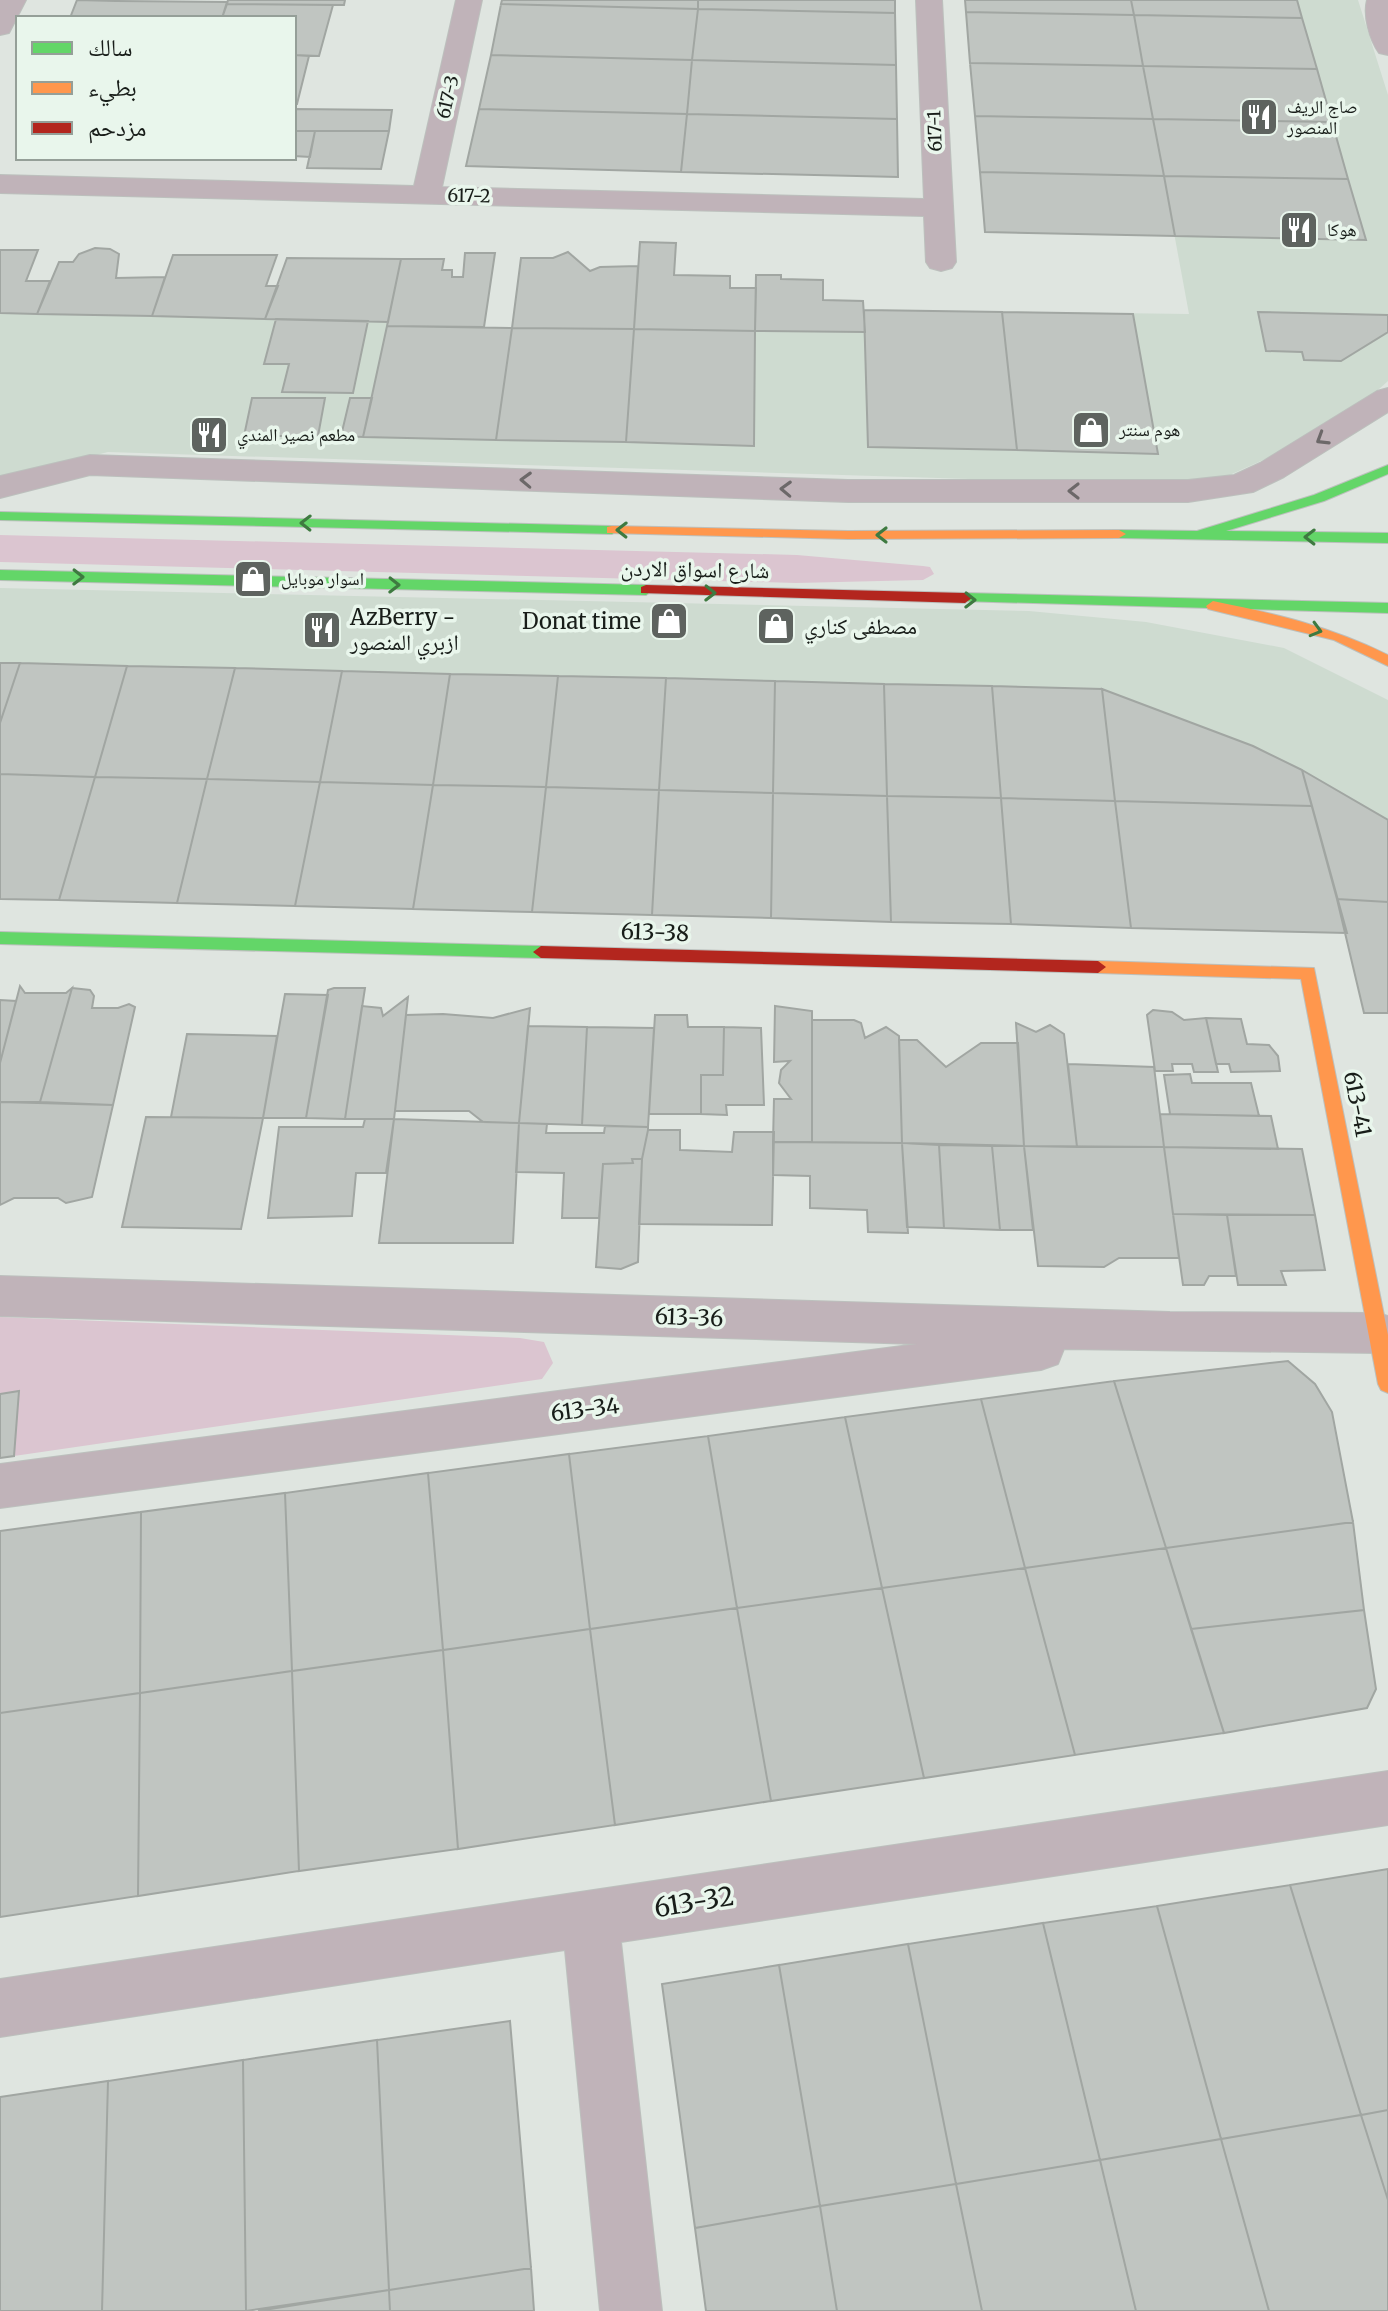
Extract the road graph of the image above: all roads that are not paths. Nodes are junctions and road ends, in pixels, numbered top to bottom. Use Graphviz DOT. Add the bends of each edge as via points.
graph roads {
  1 [pos="13,0"];
  2 [pos="469,0"];
  3 [pos="929,0"];
  4 [pos="1381,0"];
  5 [pos="0,27"];
  6 [pos="1388,47"];
  7 [pos="0,184"];
  8 [pos="426,195"];
  9 [pos="938,208"];
  10 [pos="941,262"];
  11 [pos="1388,398"];
  12 [pos="1388,469"];
  13 [pos="0,487"];
  14 [pos="848,491"];
  15 [pos="0,516"];
  16 [pos="1201,534"];
  17 [pos="848,535"];
  18 [pos="1388,538"];
  19 [pos="0,575"];
  20 [pos="1213,606"];
  21 [pos="1388,608"];
  22 [pos="1388,661"];
  23 [pos="0,938"];
  24 [pos="1308,973"];
  25 [pos="0,1296"];
  26 [pos="1170,1332"];
  27 [pos="1378,1333"];
  28 [pos="1388,1384"];
  29 [pos="0,1486"];
  30 [pos="1388,1798"];
  31 [pos="590,1918"];
  32 [pos="0,2008"];
  33 [pos="631,2311"];
  1 -- 5 [label="street"];
  2 -- 8 [label="street, 617-3"];
  3 -- 9 [label="street, 617-1"];
  4 -- 6 [label="street" via="1379,18"];
  7 -- 8 [label="street, 617-2"];
  8 -- 9 [label="street, 617-2"];
  9 -- 10 [label="street, 617-1"];
  11 -- 14 [label="street, one-way" via="1241,485 1188,491"];
  12 -- 16 [label="main road" via="1279,513"];
  14 -- 13 [label="street, one-way" via="90,465"];
  14 -- 17 [label="street"];
  17 -- 15 [label="main road, شارع اسواق الاردن, one-way"];
  16 -- 17 [label="main road, شارع اسواق الاردن, one-way"];
  18 -- 16 [label="main road, شارع اسواق الاردن, one-way"];
  19 -- 20 [label="main road, شارع اسواق الاردن, one-way"];
  20 -- 21 [label="main road, شارع اسواق الاردن"];
  20 -- 22 [label="main road, one-way" via="1339,637"];
  23 -- 24 [label="main road, 613-38"];
  24 -- 27 [label="main road, 613-41"];
  25 -- 26 [label="street, 613-36"];
  26 -- 27 [label="street, 613-36"];
  26 -- 29 [label="street, 613-34"];
  27 -- 28 [label="main road, 613-41"];
  30 -- 31 [label="street, 613-32"];
  31 -- 32 [label="street, 613-32"];
  31 -- 33 [label="street"];
}
